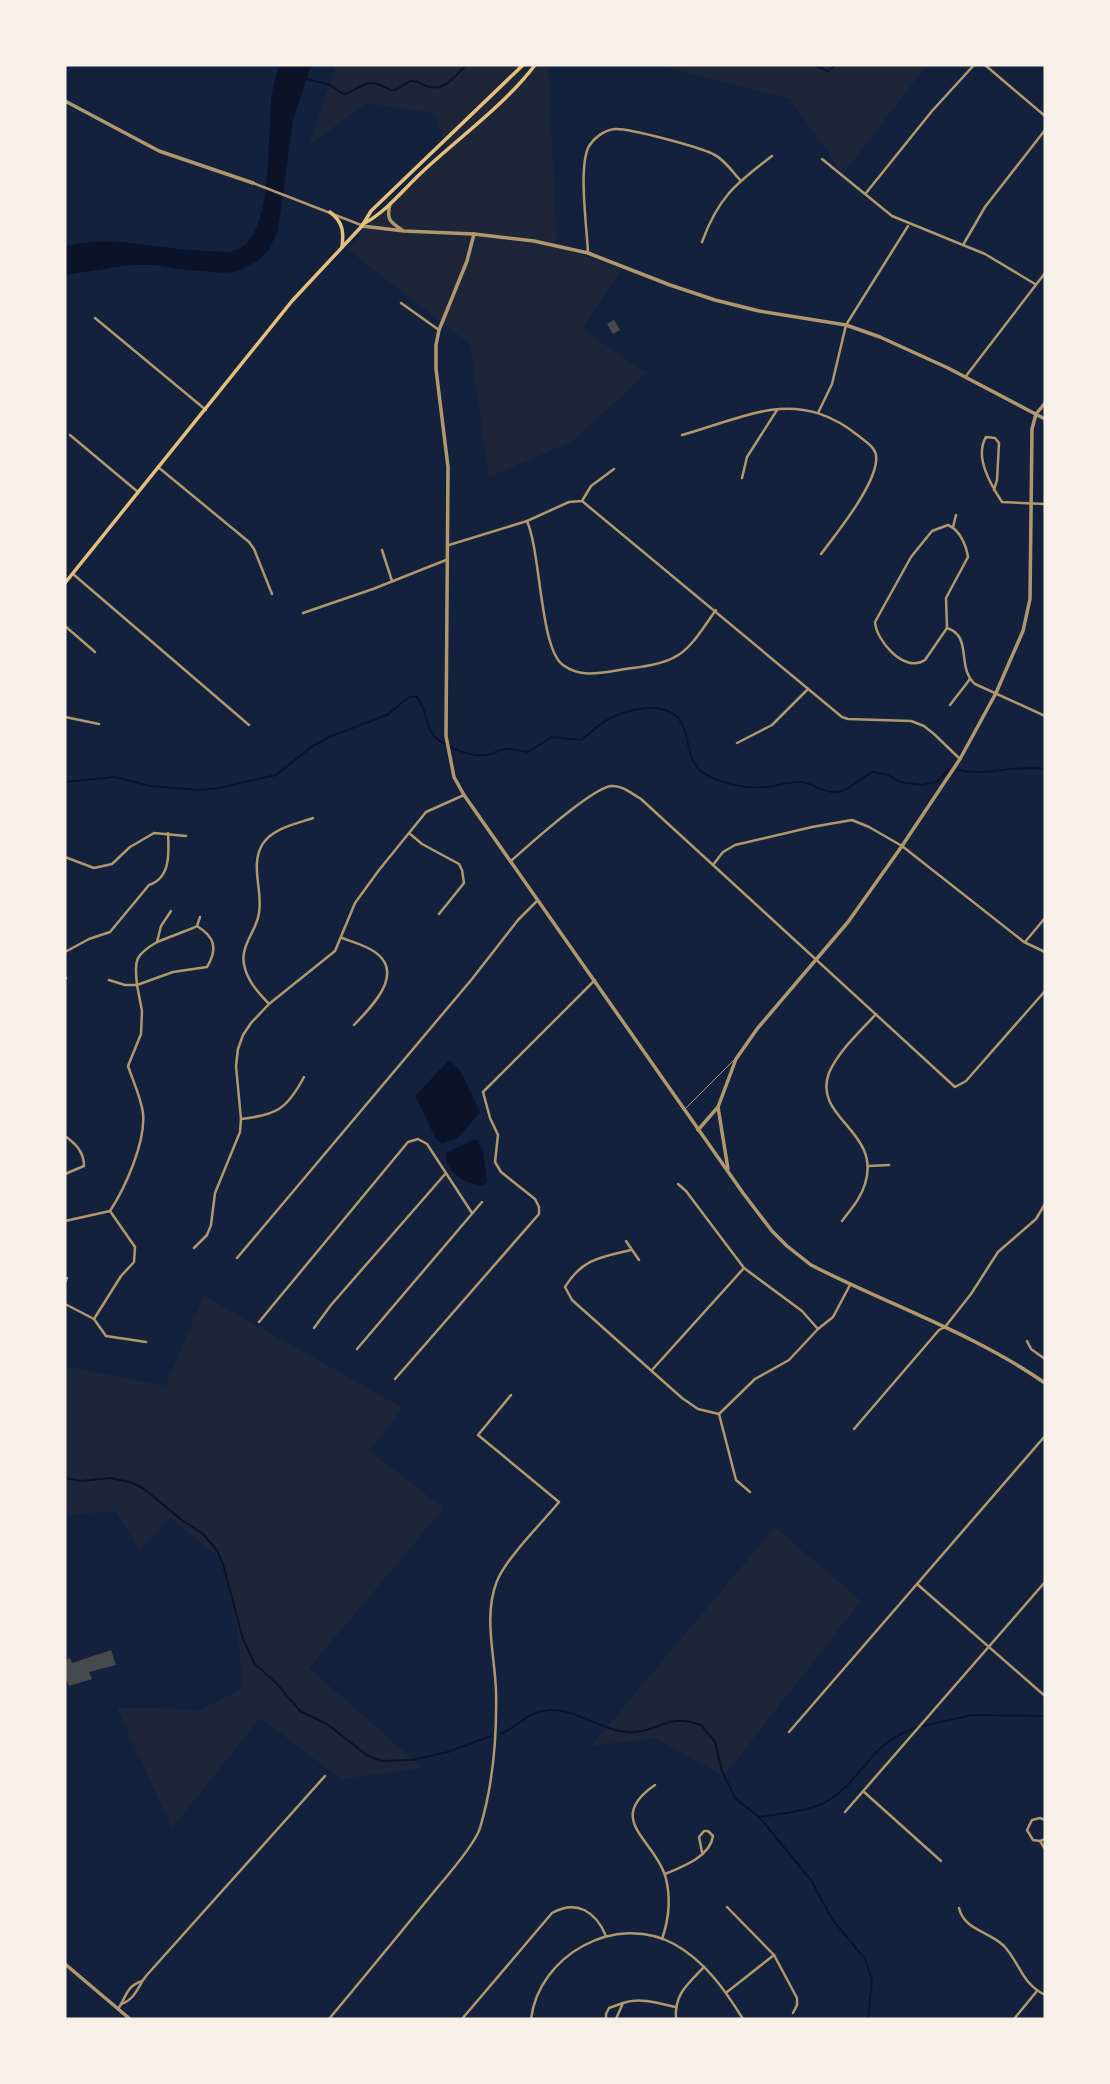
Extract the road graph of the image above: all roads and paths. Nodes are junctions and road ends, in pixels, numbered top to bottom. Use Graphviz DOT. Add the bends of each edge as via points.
graph roads {
  1 [pos="523,65"];
  2 [pos="535,65"];
  3 [pos="974,65"];
  4 [pos="985,65"];
  5 [pos="65,101"];
  6 [pos="1045,116"];
  7 [pos="1045,130"];
  8 [pos="772,156"];
  9 [pos="822,159"];
  10 [pos="740,180"];
  11 [pos="253,183"];
  12 [pos="866,192"];
  13 [pos="390,204"];
  14 [pos="330,212"];
  15 [pos="909,225"];
  16 [pos="362,226"];
  17 [pos="404,231"];
  18 [pos="474,234"];
  19 [pos="702,242"];
  20 [pos="963,245"];
  21 [pos="341,248"];
  22 [pos="588,253"];
  23 [pos="1045,273"];
  24 [pos="1035,284"];
  25 [pos="401,303"];
  26 [pos="95,317"];
  27 [pos="846,325"];
  28 [pos="439,330"];
  29 [pos="966,376"];
  30 [pos="1045,403"];
  31 [pos="206,410"];
  32 [pos="777,410"];
  33 [pos="818,413"];
  34 [pos="1036,414"];
  35 [pos="1045,419"];
  36 [pos="70,435"];
  37 [pos="682,435"];
  38 [pos="158,467"];
  39 [pos="614,469"];
  40 [pos="742,478"];
  41 [pos="994,489"];
  42 [pos="138,492"];
  43 [pos="582,500"];
  44 [pos="1045,504"];
  45 [pos="1032,505"];
  46 [pos="956,515"];
  47 [pos="527,522"];
  48 [pos="953,527"];
  49 [pos="449,545"];
  50 [pos="382,550"];
  51 [pos="821,554"];
  52 [pos="449,559"];
  53 [pos="73,574"];
  54 [pos="392,581"];
  55 [pos="65,583"];
  56 [pos="272,594"];
  57 [pos="716,610"];
  58 [pos="303,613"];
  59 [pos="65,626"];
  60 [pos="947,628"];
  61 [pos="95,652"];
  62 [pos="970,679"];
  63 [pos="808,689"];
  64 [pos="996,693"];
  65 [pos="950,705"];
  66 [pos="1045,716"];
  67 [pos="65,717"];
  68 [pos="99,724"];
  69 [pos="249,725"];
  70 [pos="737,743"];
  71 [pos="960,759"];
  72 [pos="464,795"];
  73 [pos="313,818"];
  74 [pos="168,833"];
  75 [pos="409,833"];
  76 [pos="186,836"];
  77 [pos="902,846"];
  78 [pos="65,857"];
  79 [pos="511,861"];
  80 [pos="713,865"];
  81 [pos="537,901"];
  82 [pos="171,911"];
  83 [pos="439,914"];
  84 [pos="200,918"];
  85 [pos="1045,918"];
  86 [pos="197,926"];
  87 [pos="342,938"];
  88 [pos="156,942"];
  89 [pos="1024,942"];
  90 [pos="65,952"];
  91 [pos="1045,952"];
  92 [pos="817,960"];
  93 [pos="109,980"];
  94 [pos="594,980"];
  95 [pos="137,985"];
  96 [pos="1045,991"];
  97 [pos="269,1004"];
  98 [pos="877,1014"];
  99 [pos="354,1025"];
  100 [pos="736,1059"];
  101 [pos="304,1077"];
  102 [pos="718,1107"];
  103 [pos="684,1110"];
  104 [pos="242,1119"];
  105 [pos="698,1130"];
  106 [pos="65,1136"];
  107 [pos="889,1165"];
  108 [pos="868,1166"];
  109 [pos="729,1171"];
  110 [pos="446,1173"];
  111 [pos="65,1174"];
  112 [pos="678,1184"];
  113 [pos="482,1202"];
  114 [pos="1045,1204"];
  115 [pos="110,1211"];
  116 [pos="472,1213"];
  117 [pos="65,1221"];
  118 [pos="842,1221"];
  119 [pos="626,1241"];
  120 [pos="194,1248"];
  121 [pos="631,1250"];
  122 [pos="237,1258"];
  123 [pos="639,1260"];
  124 [pos="744,1268"];
  125 [pos="850,1285"];
  126 [pos="65,1304"];
  127 [pos="94,1319"];
  128 [pos="259,1322"];
  129 [pos="945,1327"];
  130 [pos="314,1328"];
  131 [pos="818,1329"];
  132 [pos="1027,1341"];
  133 [pos="146,1342"];
  134 [pos="358,1349"];
  135 [pos="1045,1359"];
  136 [pos="652,1370"];
  137 [pos="395,1379"];
  138 [pos="1045,1383"];
  139 [pos="511,1395"];
  140 [pos="719,1414"];
  141 [pos="853,1429"];
  142 [pos="1045,1436"];
  143 [pos="750,1492"];
  144 [pos="1045,1582"];
  145 [pos="917,1584"];
  146 [pos="989,1646"];
  147 [pos="1045,1696"];
  148 [pos="789,1732"];
  149 [pos="325,1776"];
  150 [pos="655,1785"];
  151 [pos="863,1791"];
  152 [pos="845,1812"];
  153 [pos="1045,1820"];
  154 [pos="1045,1839"];
  155 [pos="1040,1841"];
  156 [pos="1045,1849"];
  157 [pos="702,1852"];
  158 [pos="941,1861"];
  159 [pos="664,1874"];
  160 [pos="727,1907"];
  161 [pos="959,1908"];
  162 [pos="607,1936"];
  163 [pos="662,1939"];
  164 [pos="774,1955"];
  165 [pos="65,1964"];
  166 [pos="704,1967"];
  167 [pos="1037,1991"];
  168 [pos="727,1993"];
  169 [pos="1045,1996"];
  170 [pos="623,2003"];
  171 [pos="675,2007"];
  172 [pos="118,2009"];
  173 [pos="793,2013"];
  174 [pos="129,2018"];
  175 [pos="329,2019"];
  176 [pos="462,2019"];
  177 [pos="531,2019"];
  178 [pos="606,2019"];
  179 [pos="616,2019"];
  180 [pos="676,2019"];
  181 [pos="743,2019"];
  182 [pos="1014,2019"];
  1 -- 16 [label="main road" via="371,211"];
  2 -- 13 [label="main road"];
  3 -- 12 [label="street"];
  4 -- 6 [label="street"];
  5 -- 11 [label="street" via="159,152"];
  7 -- 20 [label="street" via="985,207"];
  8 -- 10 [label="street"];
  9 -- 12 [label="street"];
  10 -- 19 [label="street" via="723,197"];
  10 -- 22 [label="street" via="714,154 617,128 607,131 589,146 583,162"];
  11 -- 14 [label="street"];
  12 -- 15 [label="street"];
  13 -- 16 [label="main road"];
  13 -- 17 [label="street" via="390,221"];
  14 -- 16 [label="street"];
  14 -- 21 [label="main road" via="343,231"];
  15 -- 20 [label="street"];
  15 -- 27 [label="street"];
  16 -- 17 [label="street"];
  16 -- 21 [label="main road"];
  17 -- 18 [label="street"];
  18 -- 22 [label="street"];
  18 -- 28 [label="street"];
  20 -- 24 [label="street"];
  21 -- 31 [label="main road" via="292,301"];
  22 -- 27 [label="street" via="715,300"];
  23 -- 24 [label="street"];
  24 -- 29 [label="street"];
  25 -- 28 [label="street"];
  26 -- 31 [label="street"];
  27 -- 29 [label="street"];
  27 -- 33 [label="street" via="832,384"];
  28 -- 49 [label="street" via="436,369 448,467"];
  29 -- 34 [label="street"];
  30 -- 34 [label="street"];
  31 -- 38 [label="main road"];
  32 -- 33 [label="street"];
  32 -- 37 [label="street"];
  32 -- 40 [label="street" via="747,457"];
  33 -- 51 [label="street" via="841,422 872,445 877,461 868,485"];
  34 -- 35 [label="street"];
  34 -- 45 [label="street"];
  36 -- 42 [label="street"];
  38 -- 42 [label="main road"];
  38 -- 56 [label="street" via="248,542"];
  39 -- 43 [label="street" via="591,486"];
  41 -- 41 [label="street" via="982,457 986,437 999,443"];
  41 -- 45 [label="street" via="1002,502"];
  42 -- 53 [label="main road"];
  43 -- 47 [label="street"];
  43 -- 57 [label="street"];
  44 -- 45 [label="street"];
  45 -- 64 [label="street" via="1028,610"];
  46 -- 48 [label="street"];
  47 -- 49 [label="street"];
  47 -- 57 [label="street" via="550,644 554,656 566,667 597,674 664,662 692,642"];
  48 -- 60 [label="street" via="968,557 946,598"];
  48 -- 60 [label="street" via="943,525 927,537 876,622 878,634 909,664 925,660"];
  49 -- 52 [label="street"];
  50 -- 54 [label="street"];
  52 -- 54 [label="street"];
  52 -- 72 [label="street" via="446,736 454,778"];
  53 -- 55 [label="main road"];
  53 -- 69 [label="street"];
  54 -- 58 [label="street"];
  57 -- 63 [label="street"];
  59 -- 61 [label="street"];
  60 -- 62 [label="street" via="961,637"];
  62 -- 64 [label="street"];
  62 -- 65 [label="street"];
  63 -- 70 [label="street" via="772,725"];
  63 -- 71 [label="street" via="845,718 901,720 924,726"];
  64 -- 66 [label="street"];
  64 -- 71 [label="street"];
  67 -- 68 [label="street"];
  71 -- 77 [label="street"];
  72 -- 75 [label="street" via="426,812"];
  72 -- 79 [label="street"];
  73 -- 97 [label="street" via="272,833 259,852 259,917 243,962 249,979"];
  74 -- 76 [label="street"];
  74 -- 78 [label="street" via="154,833 112,864 94,868"];
  74 -- 90 [label="street" via="169,857 158,882 149,885 110,932"];
  75 -- 83 [label="street" via="463,870 464,883"];
  75 -- 87 [label="street" via="355,903"];
  77 -- 80 [label="street" via="869,827 842,820 735,845"];
  77 -- 89 [label="street"];
  77 -- 92 [label="street"];
  79 -- 80 [label="street" via="559,820 611,786 640,799"];
  79 -- 81 [label="street"];
  80 -- 92 [label="street"];
  81 -- 94 [label="street"];
  81 -- 122 [label="street"];
  82 -- 88 [label="street"];
  84 -- 86 [label="street"];
  85 -- 89 [label="street"];
  86 -- 88 [label="street"];
  86 -- 95 [label="street" via="213,941 207,967 173,972"];
  87 -- 97 [label="street" via="328,959"];
  87 -- 99 [label="street" via="378,955 386,974 380,996"];
  88 -- 95 [label="street" via="140,952 135,967"];
  89 -- 91 [label="street"];
  92 -- 98 [label="street"];
  92 -- 100 [label="street"];
  93 -- 95 [label="street"];
  94 -- 103 [label="street"];
  94 -- 137 [label="street" via="483,1093 498,1135 495,1162 535,1199 539,1213"];
  95 -- 115 [label="street" via="141,1034 128,1066 143,1112 142,1133 123,1191"];
  96 -- 98 [label="street" via="966,1081 955,1087"];
  97 -- 104 [label="street" via="251,1023 238,1049"];
  98 -- 108 [label="street" via="837,1060 827,1082 833,1109 858,1137"];
  100 -- 102 [label="street"];
  100 -- 103 [label="lane"];
  101 -- 104 [label="street" via="279,1111"];
  102 -- 105 [label="street"];
  102 -- 109 [label="street"];
  103 -- 105 [label="street"];
  104 -- 120 [label="street" via="215,1193 211,1225"];
  105 -- 109 [label="street"];
  106 -- 111 [label="street" via="84,1157 84,1166"];
  107 -- 108 [label="street"];
  108 -- 118 [label="street" via="863,1189"];
  109 -- 125 [label="street" via="787,1246 811,1265"];
  110 -- 116 [label="street"];
  110 -- 128 [label="street" via="427,1144 418,1139 408,1142"];
  110 -- 130 [label="street"];
  112 -- 124 [label="street"];
  113 -- 116 [label="street"];
  114 -- 129 [label="street" via="1036,1219 998,1252"];
  115 -- 117 [label="street"];
  115 -- 127 [label="street" via="135,1247 134,1262"];
  116 -- 134 [label="street"];
  119 -- 121 [label="street"];
  121 -- 123 [label="street"];
  121 -- 136 [label="street" via="594,1259 565,1286 582,1310"];
  124 -- 131 [label="street" via="802,1311"];
  124 -- 136 [label="street"];
  125 -- 129 [label="street"];
  125 -- 131 [label="street" via="833,1317"];
  126 -- 127 [label="street"];
  127 -- 133 [label="street" via="106,1336"];
  129 -- 138 [label="street"];
  129 -- 141 [label="street"];
  131 -- 140 [label="street" via="789,1360 755,1379"];
  132 -- 135 [label="street"];
  136 -- 140 [label="street" via="698,1409"];
  139 -- 175 [label="street" via="478,1435 559,1502 498,1577 492,1595 495,1744 480,1832"];
  140 -- 143 [label="street" via="736,1480"];
  142 -- 145 [label="street"];
  144 -- 146 [label="street"];
  145 -- 146 [label="street"];
  145 -- 148 [label="street"];
  146 -- 147 [label="street"];
  146 -- 151 [label="street"];
  149 -- 172 [label="street" via="142,1981 135,1983"];
  150 -- 159 [label="street" via="633,1806 633,1819"];
  151 -- 152 [label="street"];
  151 -- 158 [label="street"];
  153 -- 155 [label="street" via="1036,1819 1028,1826 1030,1837"];
  154 -- 155 [label="street"];
  155 -- 156 [label="street"];
  157 -- 157 [label="street" via="699,1837 708,1831 713,1841"];
  157 -- 159 [label="street" via="684,1867"];
  159 -- 163 [label="street" via="668,1915"];
  160 -- 164 [label="street"];
  161 -- 167 [label="street" via="972,1927 1005,1947"];
  162 -- 163 [label="street" via="636,1934"];
  162 -- 176 [label="street" via="593,1914 580,1907 552,1913"];
  162 -- 177 [label="street" via="581,1947 557,1965 540,1989"];
  163 -- 166 [label="street"];
  164 -- 168 [label="street"];
  164 -- 173 [label="street" via="797,1998"];
  165 -- 172 [label="street"];
  166 -- 168 [label="street"];
  166 -- 171 [label="street" via="684,1986"];
  167 -- 169 [label="street"];
  167 -- 182 [label="street"];
  168 -- 181 [label="street"];
  170 -- 171 [label="street"];
  170 -- 178 [label="street" via="609,2008"];
  170 -- 179 [label="street"];
  171 -- 180 [label="street"];
  172 -- 174 [label="street"];
}
